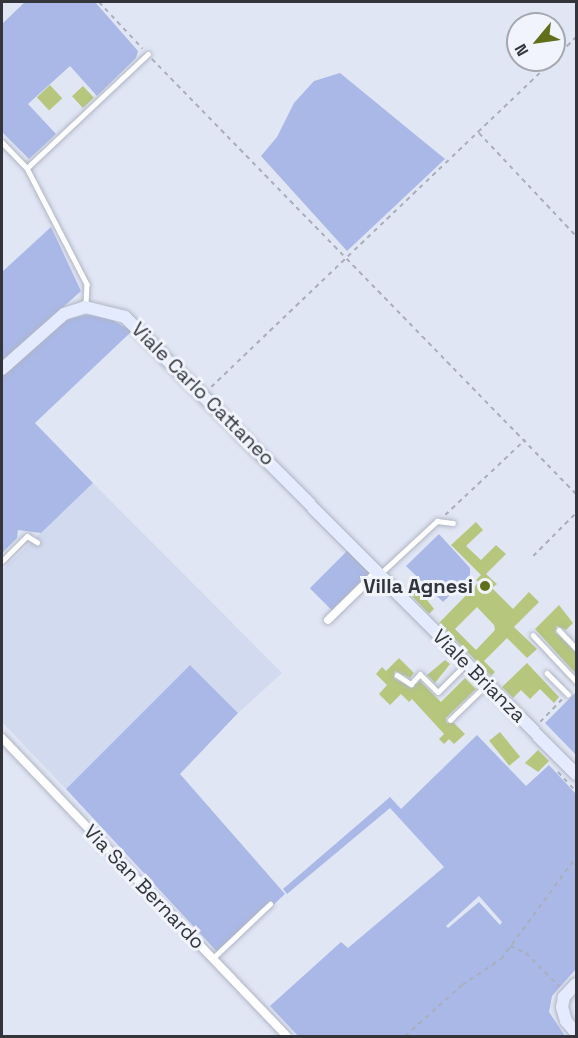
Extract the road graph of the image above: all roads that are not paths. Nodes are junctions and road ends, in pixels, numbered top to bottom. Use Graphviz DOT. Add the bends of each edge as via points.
graph roads {
  1 [pos="148,54"];
  2 [pos="2,142"];
  3 [pos="27,168"];
  4 [pos="85,308"];
  5 [pos="2,369"];
  6 [pos="453,523"];
  7 [pos="37,542"];
  8 [pos="2,561"];
  9 [pos="380,574"];
  10 [pos="328,620"];
  11 [pos="559,630"];
  12 [pos="533,635"];
  13 [pos="576,648"];
  14 [pos="466,664"];
  15 [pos="547,673"];
  16 [pos="397,675"];
  17 [pos="576,681"];
  18 [pos="486,685"];
  19 [pos="568,694"];
  20 [pos="450,720"];
  21 [pos="2,738"];
  22 [pos="576,774"];
  23 [pos="270,904"];
  24 [pos="212,959"];
  25 [pos="576,984"];
  26 [pos="576,1033"];
  27 [pos="287,1036"];
  1 -- 3 [label="lane"];
  2 -- 3 [label="lane"];
  3 -- 4 [label="lane" via="87,284"];
  4 -- 5 [label="street" via="64,314"];
  4 -- 9 [label="street, Viale Carlo Cattaneo" via="126,317"];
  6 -- 9 [label="lane" via="437,521"];
  7 -- 8 [label="lane" via="27,536"];
  9 -- 10 [label="street"];
  9 -- 14 [label="street, Viale Brianza"];
  11 -- 13 [label="lane"];
  12 -- 17 [label="lane"];
  14 -- 16 [label="lane" via="438,692 420,674 411,684"];
  14 -- 18 [label="street, Viale Brianza"];
  15 -- 19 [label="lane"];
  18 -- 20 [label="lane"];
  18 -- 22 [label="street, Viale Brianza"];
  21 -- 24 [label="street, Via San Bernardo"];
  23 -- 24 [label="lane"];
  24 -- 27 [label="street, Via San Bernardo"];
  25 -- 26 [label="street" via="562,1007 566,1021"];
}
